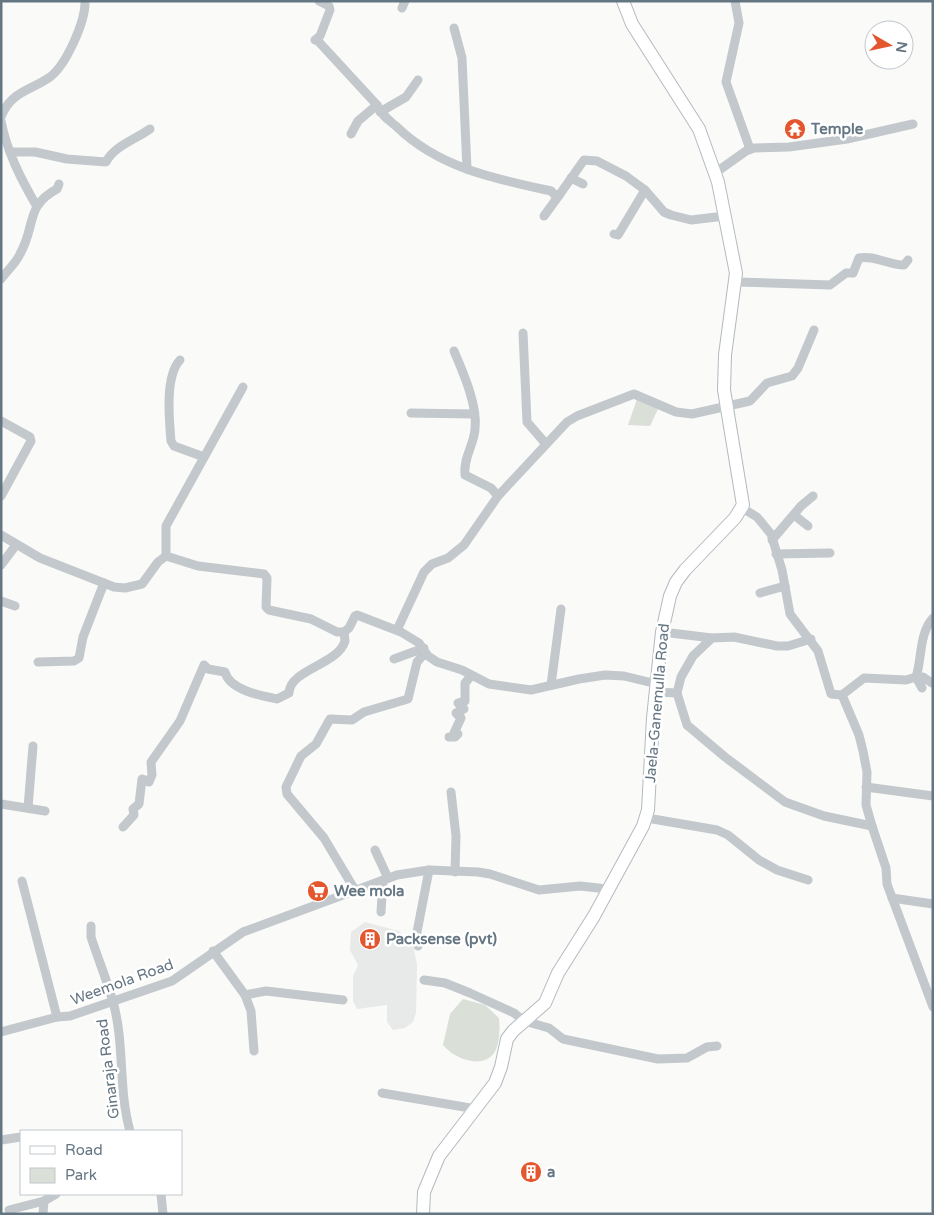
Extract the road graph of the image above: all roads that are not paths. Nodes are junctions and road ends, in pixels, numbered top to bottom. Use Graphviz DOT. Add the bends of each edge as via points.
graph roads {
  1 [pos="85,1"];
  2 [pos="320,1"];
  3 [pos="623,1"];
  4 [pos="735,1"];
  5 [pos="454,28"];
  6 [pos="418,80"];
  7 [pos="378,108"];
  8 [pos="1,117"];
  9 [pos="1,121"];
  10 [pos="912,124"];
  11 [pos="150,129"];
  12 [pos="351,134"];
  13 [pos="750,149"];
  14 [pos="10,152"];
  15 [pos="467,170"];
  16 [pos="715,173"];
  17 [pos="571,178"];
  18 [pos="59,184"];
  19 [pos="583,184"];
  20 [pos="645,190"];
  21 [pos="560,194"];
  22 [pos="36,205"];
  23 [pos="544,216"];
  24 [pos="725,216"];
  25 [pos="614,234"];
  26 [pos="908,260"];
  27 [pos="1,279"];
  28 [pos="737,282"];
  29 [pos="814,330"];
  30 [pos="523,333"];
  31 [pos="454,351"];
  32 [pos="180,360"];
  33 [pos="242,387"];
  34 [pos="727,406"];
  35 [pos="411,413"];
  36 [pos="473,414"];
  37 [pos="1,421"];
  38 [pos="546,444"];
  39 [pos="204,457"];
  40 [pos="1,496"];
  41 [pos="498,496"];
  42 [pos="813,496"];
  43 [pos="742,508"];
  44 [pos="794,515"];
  45 [pos="808,526"];
  46 [pos="1,535"];
  47 [pos="772,540"];
  48 [pos="16,544"];
  49 [pos="830,553"];
  50 [pos="776,554"];
  51 [pos="166,556"];
  52 [pos="1,565"];
  53 [pos="104,583"];
  54 [pos="785,586"];
  55 [pos="760,593"];
  56 [pos="1,601"];
  57 [pos="15,606"];
  58 [pos="561,609"];
  59 [pos="933,618"];
  60 [pos="397,630"];
  61 [pos="344,632"];
  62 [pos="662,632"];
  63 [pos="712,638"];
  64 [pos="811,639"];
  65 [pos="424,651"];
  66 [pos="394,659"];
  67 [pos="38,662"];
  68 [pos="471,676"];
  69 [pos="916,677"];
  70 [pos="932,683"];
  71 [pos="551,685"];
  72 [pos="657,688"];
  73 [pos="922,688"];
  74 [pos="677,693"];
  75 [pos="842,695"];
  76 [pos="449,737"];
  77 [pos="33,746"];
  78 [pos="866,787"];
  79 [pos="451,792"];
  80 [pos="933,796"];
  81 [pos="1,804"];
  82 [pos="28,808"];
  83 [pos="46,811"];
  84 [pos="647,818"];
  85 [pos="872,826"];
  86 [pos="123,827"];
  87 [pos="375,850"];
  88 [pos="429,870"];
  89 [pos="455,872"];
  90 [pos="386,879"];
  91 [pos="808,880"];
  92 [pos="22,881"];
  93 [pos="355,890"];
  94 [pos="607,890"];
  95 [pos="892,898"];
  96 [pos="933,904"];
  97 [pos="381,912"];
  98 [pos="91,926"];
  99 [pos="418,946"];
  100 [pos="213,951"];
  101 [pos="424,980"];
  102 [pos="245,995"];
  103 [pos="343,1000"];
  104 [pos="114,1003"];
  105 [pos="933,1007"];
  106 [pos="57,1016"];
  107 [pos="524,1021"];
  108 [pos="1,1032"];
  109 [pos="717,1046"];
  110 [pos="254,1051"];
  111 [pos="382,1093"];
  112 [pos="476,1108"];
  113 [pos="130,1130"];
  114 [pos="20,1137"];
  115 [pos="1,1140"];
  116 [pos="161,1195"];
  117 [pos="45,1198"];
  118 [pos="9,1210"];
  119 [pos="43,1214"];
  120 [pos="163,1214"];
  121 [pos="423,1214"];
  1 -- 8 [label="street" via="83,21 60,65 52,76 9,100"];
  2 -- 7 [label="street" via="330,10 320,36 314,40"];
  3 -- 16 [label="main road" via="632,24 699,129"];
  4 -- 13 [label="street" via="739,24 726,82"];
  5 -- 15 [label="street" via="462,58"];
  6 -- 7 [label="street" via="406,97"];
  7 -- 12 [label="street" via="358,120"];
  7 -- 15 [label="street" via="413,142"];
  9 -- 14 [label="street"];
  10 -- 13 [label="street" via="847,139"];
  11 -- 14 [label="street" via="111,153 106,162 67,160 35,152"];
  13 -- 16 [label="street"];
  14 -- 22 [label="street"];
  15 -- 21 [label="street" via="551,191 556,196"];
  16 -- 24 [label="main road"];
  17 -- 19 [label="street"];
  17 -- 20 [label="street" via="584,160 597,161"];
  17 -- 21 [label="street"];
  18 -- 22 [label="street"];
  20 -- 24 [label="street" via="664,212 672,215 691,220"];
  20 -- 25 [label="street" via="618,235"];
  21 -- 23 [label="street"];
  22 -- 27 [label="street" via="20,255"];
  24 -- 28 [label="main road"];
  26 -- 28 [label="street" via="904,265 894,265 859,258 853,273 846,273 830,285"];
  28 -- 34 [label="main road" via="725,355"];
  29 -- 34 [label="street" via="792,376 767,383 750,401"];
  30 -- 38 [label="street" via="527,422"];
  31 -- 36 [label="street" via="470,391"];
  32 -- 39 [label="street" via="171,370 171,441 174,446"];
  33 -- 39 [label="street"];
  34 -- 38 [label="street" via="683,414 639,395 629,395 566,422"];
  34 -- 43 [label="main road"];
  35 -- 36 [label="street"];
  36 -- 41 [label="street" via="475,430 464,467 465,474 491,488"];
  37 -- 40 [label="street" via="30,437 31,441"];
  38 -- 41 [label="street"];
  39 -- 51 [label="street" via="166,526"];
  41 -- 60 [label="street" via="464,545 424,572"];
  42 -- 44 [label="street"];
  43 -- 47 [label="street" via="763,524"];
  43 -- 62 [label="main road, Jaela-Ganemulla Road" via="676,582"];
  44 -- 45 [label="street"];
  44 -- 47 [label="street"];
  46 -- 48 [label="street"];
  47 -- 50 [label="street"];
  48 -- 52 [label="street"];
  48 -- 53 [label="street" via="40,558"];
  49 -- 50 [label="street"];
  50 -- 54 [label="street"];
  51 -- 53 [label="street" via="142,584 125,588"];
  51 -- 61 [label="street" via="198,566 264,574 267,578 266,607 269,610 299,615"];
  53 -- 67 [label="street" via="90,617 79,658 74,661"];
  54 -- 55 [label="street"];
  54 -- 64 [label="street" via="790,614"];
  56 -- 57 [label="street"];
  58 -- 71 [label="street"];
  59 -- 69 [label="street" via="922,644"];
  60 -- 61 [label="street" via="357,615"];
  60 -- 65 [label="street" via="419,642"];
  61 -- 86 [label="street" via="344,646 293,682 289,694 277,699 245,689 230,682 225,672 208,670 204,665 180,721 151,762 149,782 142,780 134,815"];
  62 -- 63 [label="street"];
  62 -- 72 [label="main road, Jaela-Ganemulla Road"];
  63 -- 64 [label="street" via="734,637 777,646"];
  63 -- 74 [label="street" via="687,664"];
  64 -- 75 [label="street" via="831,694"];
  65 -- 66 [label="street"];
  65 -- 68 [label="street" via="437,662"];
  65 -- 93 [label="street" via="417,662 408,699 364,712 352,720 330,719 316,744 301,756 286,787 287,794 324,838"];
  68 -- 71 [label="street" via="500,687 530,690"];
  68 -- 76 [label="street" via="465,683 465,701 458,703 464,709 456,712 461,718 454,733 458,734"];
  69 -- 70 [label="street"];
  69 -- 73 [label="street"];
  69 -- 75 [label="street" via="906,680 864,678"];
  71 -- 72 [label="street" via="605,675 624,676"];
  72 -- 74 [label="street"];
  72 -- 84 [label="main road, Jaela-Ganemulla Road"];
  74 -- 85 [label="street" via="688,725 785,802 824,816"];
  75 -- 78 [label="street" via="859,736"];
  77 -- 82 [label="street"];
  78 -- 80 [label="street"];
  78 -- 85 [label="street" via="866,804"];
  79 -- 89 [label="street" via="456,836"];
  81 -- 82 [label="street"];
  82 -- 83 [label="street"];
  84 -- 91 [label="street" via="717,830 771,866"];
  84 -- 94 [label="main road, Jaela-Ganemulla Road"];
  85 -- 95 [label="street"];
  87 -- 90 [label="street"];
  88 -- 89 [label="street, Weemola Road"];
  88 -- 90 [label="street, Weemola Road"];
  88 -- 99 [label="street" via="417,932"];
  89 -- 94 [label="street, Weemola Road" via="490,874 539,890 580,886"];
  90 -- 93 [label="street, Weemola Road"];
  90 -- 97 [label="street"];
  92 -- 106 [label="street"];
  93 -- 100 [label="street, Weemola Road" via="243,932"];
  94 -- 107 [label="main road, Jaela-Ganemulla Road" via="558,973 545,1002"];
  95 -- 96 [label="street"];
  95 -- 105 [label="street"];
  98 -- 104 [label="street, Ginaraja Road" via="91,937"];
  100 -- 102 [label="street"];
  100 -- 104 [label="street, Weemola Road" via="201,964 172,981"];
  101 -- 107 [label="street" via="445,983 470,993"];
  102 -- 103 [label="street" via="266,991"];
  102 -- 110 [label="street" via="251,1010"];
  104 -- 106 [label="street, Weemola Road" via="70,1016"];
  104 -- 113 [label="street, Ginaraja Road" via="124,1108"];
  106 -- 108 [label="street, Weemola Road"];
  107 -- 109 [label="street" via="549,1028 563,1038 658,1059 687,1058 707,1046"];
  107 -- 112 [label="main road, Jaela-Ganemulla Road" via="507,1039 499,1075"];
  111 -- 112 [label="street"];
  112 -- 121 [label="main road, Jaela-Ganemulla Road" via="439,1156 424,1192"];
  114 -- 115 [label="street"];
  116 -- 120 [label="street"];
  117 -- 118 [label="street"];
  117 -- 119 [label="street"];
}
